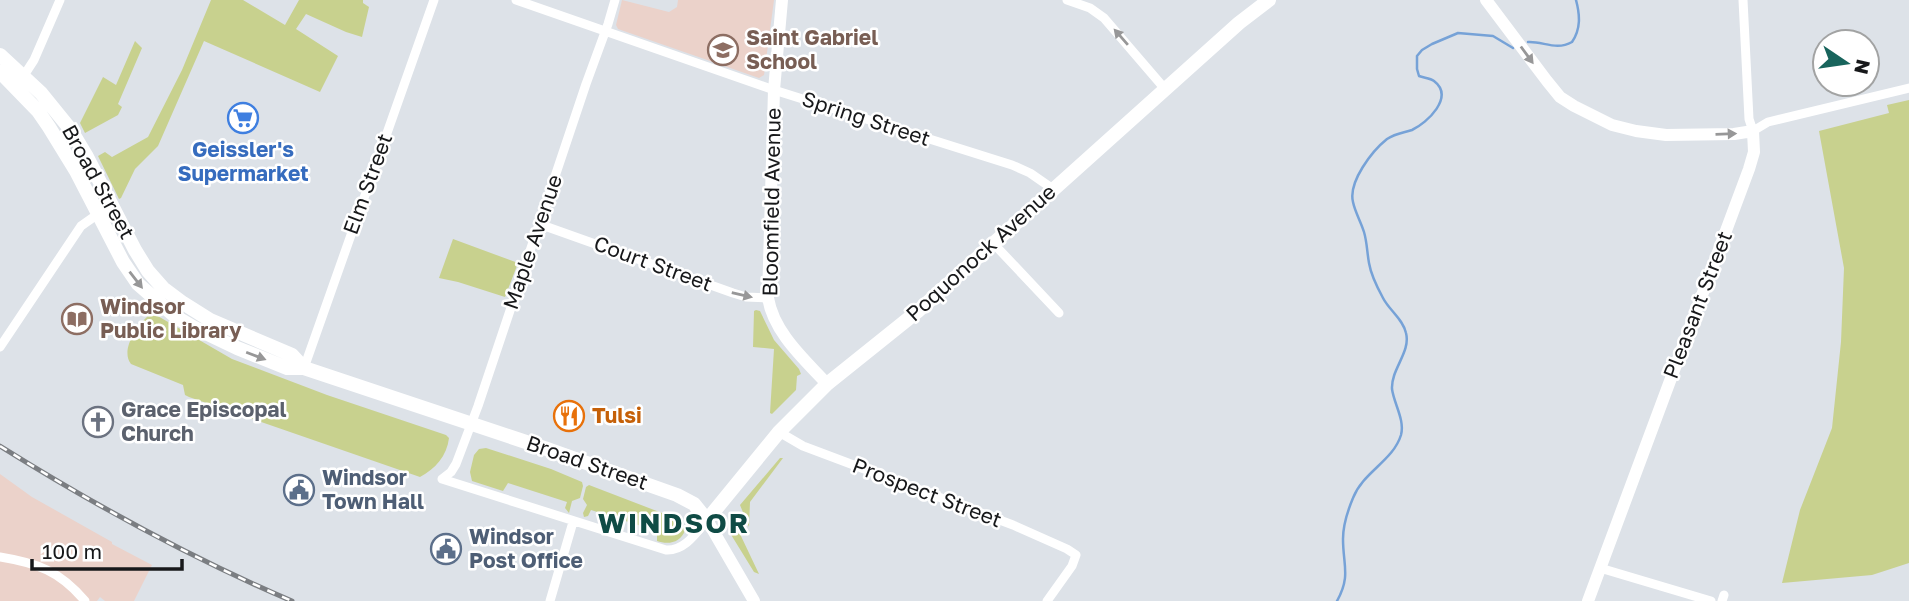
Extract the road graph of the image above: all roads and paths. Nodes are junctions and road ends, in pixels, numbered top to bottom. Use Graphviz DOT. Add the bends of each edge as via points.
graph roads {
  1 [pos="60,0"];
  2 [pos="434,0"];
  3 [pos="516,0"];
  4 [pos="615,0"];
  5 [pos="782,0"];
  6 [pos="1066,0"];
  7 [pos="1269,0"];
  8 [pos="1486,0"];
  9 [pos="1743,0"];
  10 [pos="606,32"];
  11 [pos="0,55"];
  12 [pos="0,72"];
  13 [pos="20,81"];
  14 [pos="1909,88"];
  15 [pos="1165,89"];
  16 [pos="775,90"];
  17 [pos="1753,131"];
  18 [pos="1053,189"];
  19 [pos="114,209"];
  20 [pos="98,214"];
  21 [pos="539,224"];
  22 [pos="993,243"];
  23 [pos="159,293"];
  24 [pos="768,298"];
  25 [pos="1059,313"];
  26 [pos="0,347"];
  27 [pos="304,368"];
  28 [pos="827,384"];
  29 [pos="471,424"];
  30 [pos="779,432"];
  31 [pos="707,520"];
  32 [pos="573,522"];
  33 [pos="0,557"];
  34 [pos="1600,568"];
  35 [pos="85,601"];
  36 [pos="550,601"];
  37 [pos="754,601"];
  38 [pos="1047,601"];
  39 [pos="1588,601"];
  40 [pos="1711,601"];
  1 -- 13 [label="street"];
  2 -- 27 [label="street, Elm Street"];
  3 -- 10 [label="street, Spring Street"];
  4 -- 10 [label="street, Maple Avenue"];
  5 -- 16 [label="street, Bloomfield Avenue"];
  15 -- 6 [label="street, one-way" via="1104,18"];
  7 -- 15 [label="main road, Poquonock Avenue"];
  8 -- 17 [label="street, one-way" via="1560,97 1612,125 1665,135"];
  9 -- 17 [label="street, Pleasant Street"];
  10 -- 16 [label="street, Spring Street"];
  10 -- 21 [label="street, Maple Avenue"];
  11 -- 13 [label="main road, Broad Street"];
  12 -- 13 [label="main road, Broad Street"];
  13 -- 19 [label="main road, Broad Street" via="60,115"];
  13 -- 20 [label="main road, Broad Street"];
  14 -- 17 [label="street" via="1768,122"];
  15 -- 18 [label="main road, Poquonock Avenue"];
  16 -- 18 [label="street, Spring Street" via="1012,165"];
  16 -- 24 [label="street, Bloomfield Avenue"];
  17 -- 34 [label="street, Pleasant Street" via="1749,169"];
  18 -- 22 [label="main road, Poquonock Avenue"];
  19 -- 20 [label="street"];
  19 -- 23 [label="main road, Broad Street"];
  20 -- 23 [label="main road, Broad Street, one-way" via="138,284"];
  20 -- 26 [label="street" via="81,226"];
  21 -- 24 [label="street, Court Street, one-way" via="742,296"];
  21 -- 29 [label="street, Maple Avenue"];
  22 -- 25 [label="street"];
  22 -- 28 [label="main road, Poquonock Avenue"];
  23 -- 27 [label="main road, Broad Street" via="196,320 292,355"];
  24 -- 28 [label="street, Bloomfield Avenue" via="782,333"];
  27 -- 29 [label="main road, Broad Street"];
  28 -- 30 [label="main road, Poquonock Avenue"];
  29 -- 31 [label="main road, Broad Street" via="677,495 694,504"];
  29 -- 32 [label="street, Maple Avenue" via="457,464 443,479"];
  30 -- 31 [label="main road, Poquonock Avenue"];
  30 -- 38 [label="street, Prospect Street" via="803,446 1013,526 1076,555"];
  31 -- 32 [label="street" via="686,543 670,551"];
  31 -- 37 [label="street"];
  32 -- 36 [label="street"];
  33 -- 35 [label="street" via="47,568"];
  34 -- 39 [label="street, Pleasant Street"];
  34 -- 40 [label="street"];
}
